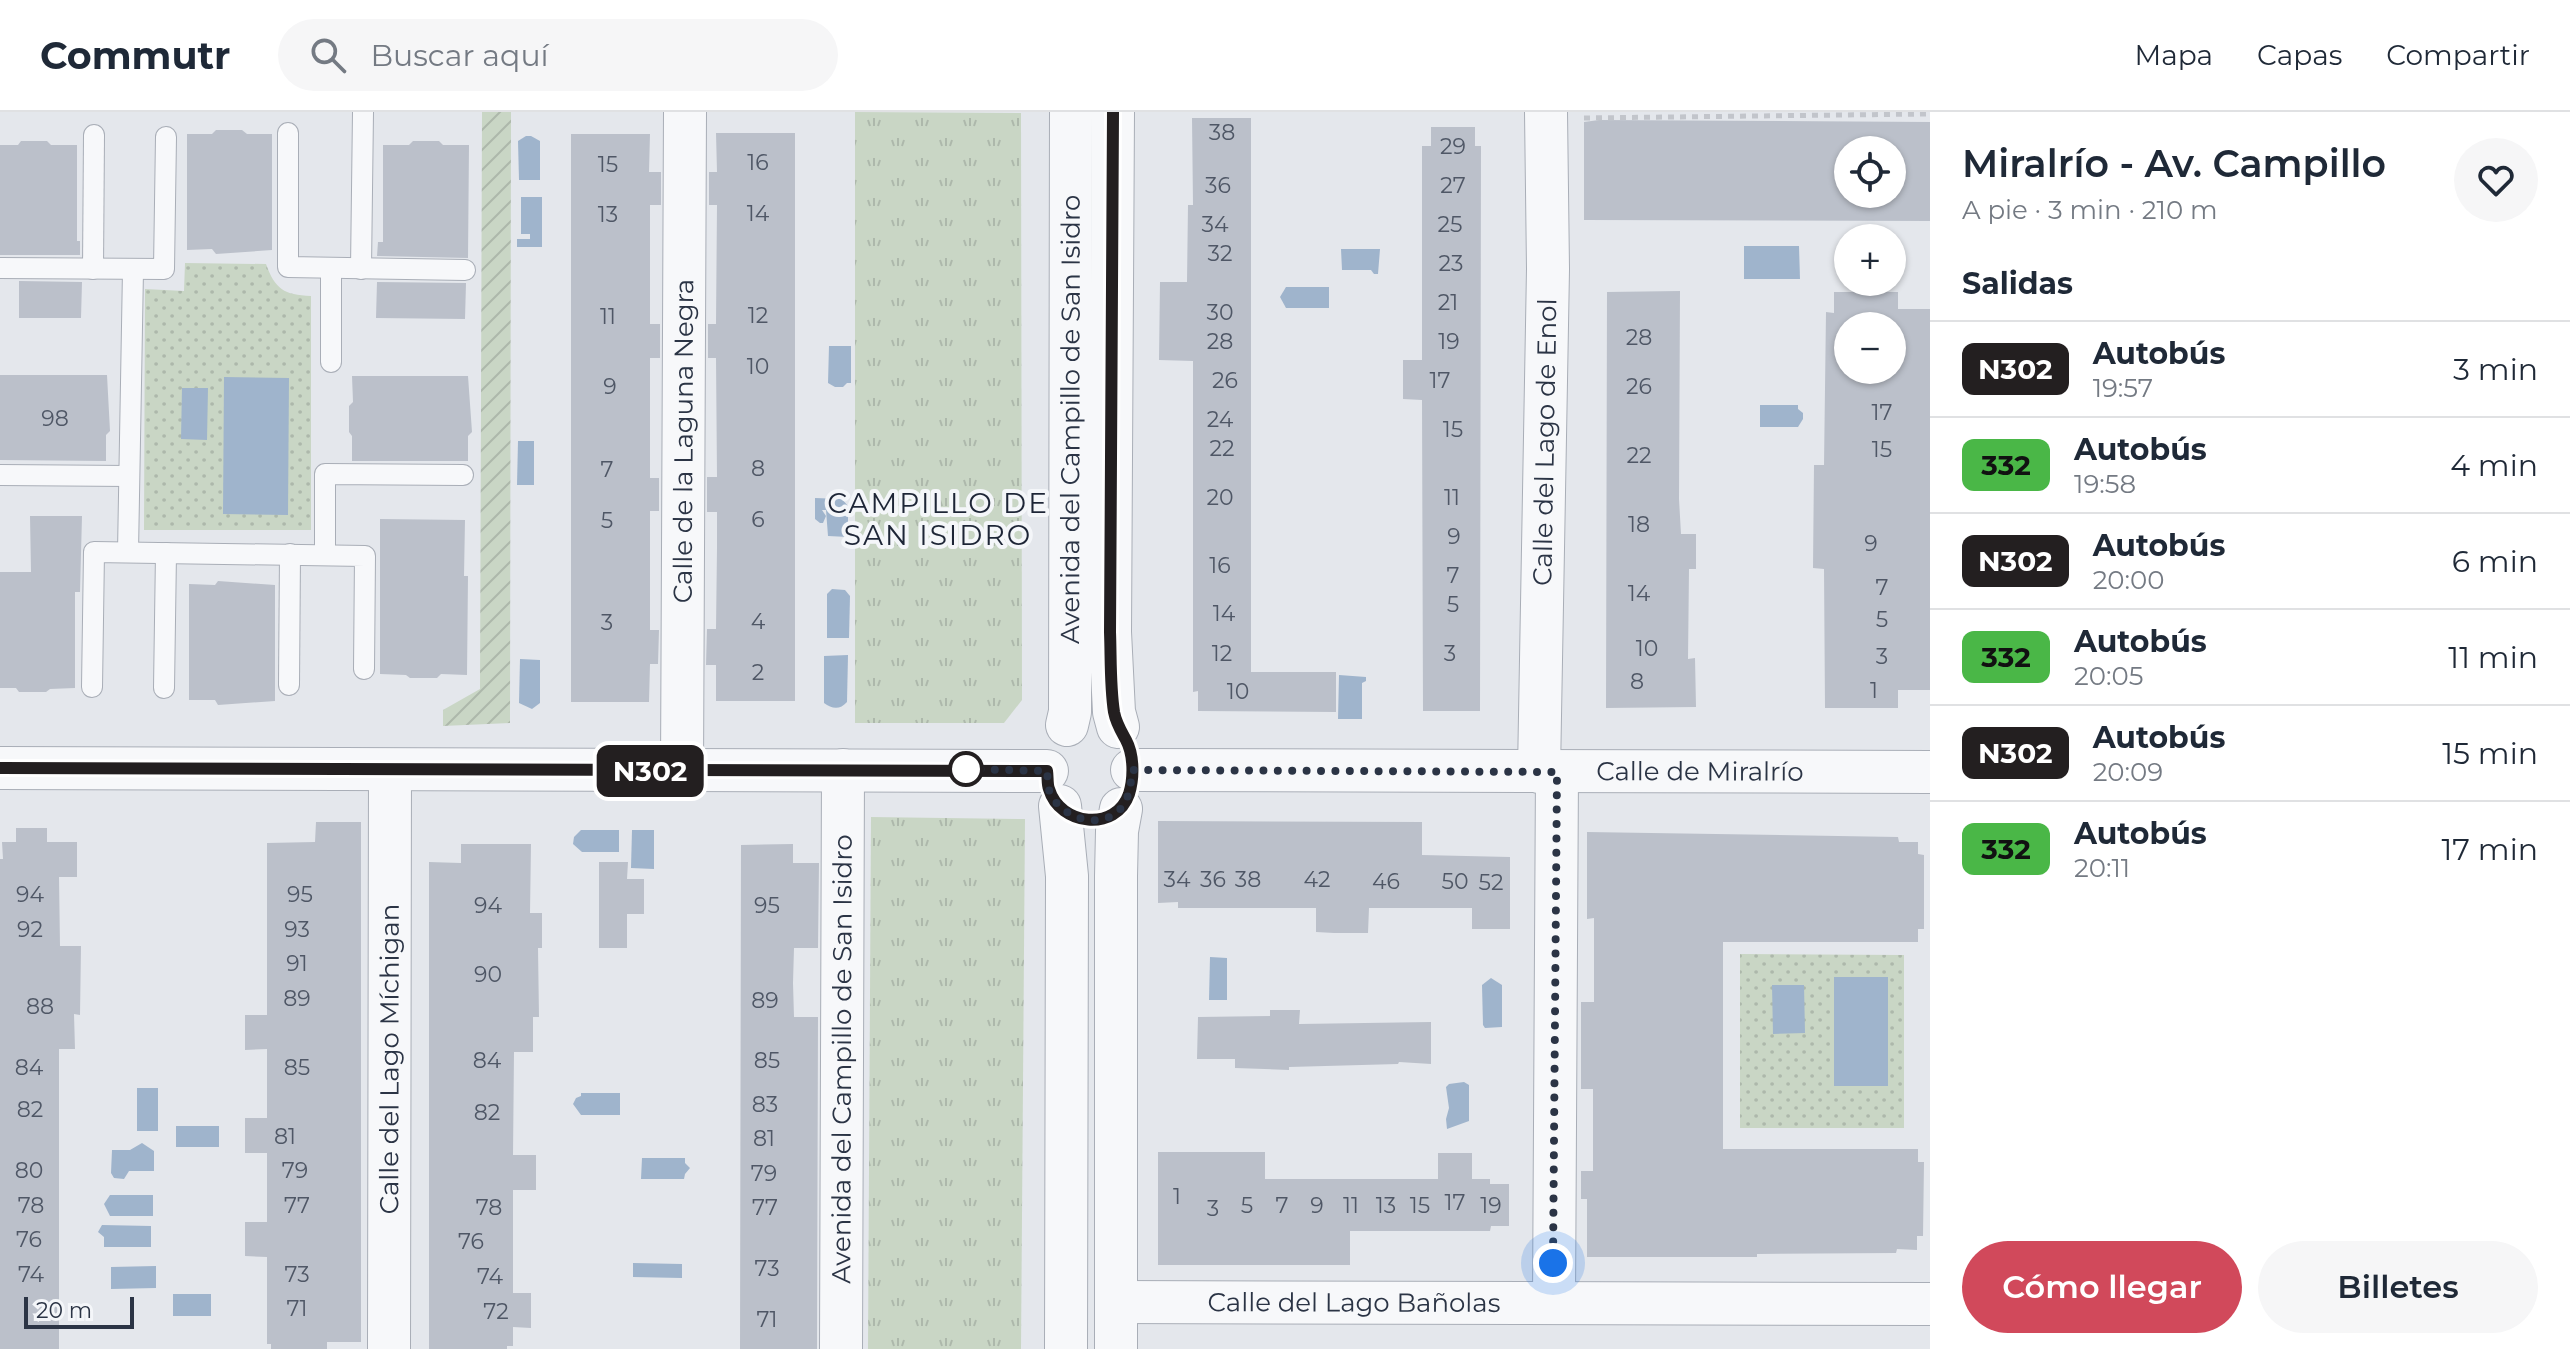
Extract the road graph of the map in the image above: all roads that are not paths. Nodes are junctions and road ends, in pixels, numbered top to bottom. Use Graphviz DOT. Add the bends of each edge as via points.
graph roads {
  1 [pos="363,112"];
  2 [pos="685,112"];
  3 [pos="1071,112"];
  4 [pos="1113,112"];
  5 [pos="1561,115"];
  6 [pos="288,133"];
  7 [pos="94,135"];
  8 [pos="166,137"];
  9 [pos="0,268"];
  10 [pos="331,268"];
  11 [pos="93,269"];
  12 [pos="361,269"];
  13 [pos="133,270"];
  14 [pos="465,270"];
  15 [pos="331,362"];
  16 [pos="0,475"];
  17 [pos="463,475"];
  18 [pos="129,476"];
  19 [pos="128,552"];
  20 [pos="166,553"];
  21 [pos="290,554"];
  22 [pos="325,555"];
  23 [pos="364,669"];
  24 [pos="289,685"];
  25 [pos="92,687"];
  26 [pos="164,688"];
  27 [pos="1067,725"];
  28 [pos="1118,727"];
  29 [pos="0,768"];
  30 [pos="390,770"];
  31 [pos="843,770"];
  32 [pos="682,771"];
  33 [pos="1548,772"];
  34 [pos="1930,772"];
  35 [pos="1054,788"];
  36 [pos="1127,790"];
  37 [pos="1554,1301"];
  38 [pos="1116,1302"];
  39 [pos="1930,1304"];
  40 [pos="389,1349"];
  41 [pos="841,1349"];
  42 [pos="1066,1349"];
  43 [pos="1116,1349"];
  1 -- 12 [label="lane"];
  2 -- 32 [label="street, Calle de la Laguna Negra"];
  3 -- 27 [label="street, Avenida del Campillo de San Isidro"];
  4 -- 28 [label="street, Avenida del Campillo de San Isidro" via="1110,632"];
  5 -- 33 [label="street, Calle del Lago de Enol" via="1548,269"];
  6 -- 10 [label="lane" via="288,267"];
  7 -- 11 [label="lane"];
  8 -- 13 [label="lane" via="164,269"];
  9 -- 11 [label="lane"];
  10 -- 12 [label="lane"];
  10 -- 15 [label="lane"];
  11 -- 13 [label="lane"];
  12 -- 14 [label="lane"];
  13 -- 18 [label="lane"];
  16 -- 18 [label="lane"];
  17 -- 22 [label="lane" via="325,474"];
  18 -- 19 [label="lane"];
  19 -- 20 [label="lane"];
  19 -- 25 [label="lane" via="94,552"];
  20 -- 21 [label="lane"];
  20 -- 26 [label="lane"];
  21 -- 22 [label="lane"];
  21 -- 24 [label="lane"];
  22 -- 23 [label="lane" via="365,556"];
  27 -- 28 [label="street" via="1081,717 1099,717"];
  27 -- 35 [label="street" via="1048,756"];
  28 -- 36 [label="street" via="1131,751"];
  29 -- 30 [label="street"];
  30 -- 32 [label="street"];
  30 -- 40 [label="street, Calle del Lago Míchigan"];
  31 -- 32 [label="street"];
  31 -- 35 [label="street"];
  31 -- 41 [label="street, Avenida del Campillo de San Isidro"];
  33 -- 34 [label="street, Calle de Miralrío"];
  33 -- 36 [label="street, Calle de Miralrío"];
  33 -- 37 [label="street, Calle del Lago de Enol"];
  35 -- 36 [label="street" via="1072,816 1090,821 1106,819"];
  35 -- 42 [label="street" via="1067,876"];
  36 -- 38 [label="street" via="1117,831 1116,876"];
  37 -- 38 [label="street, Calle del Lago Bañolas"];
  37 -- 39 [label="street, Calle del Lago Bañolas"];
  38 -- 43 [label="street"];
}
